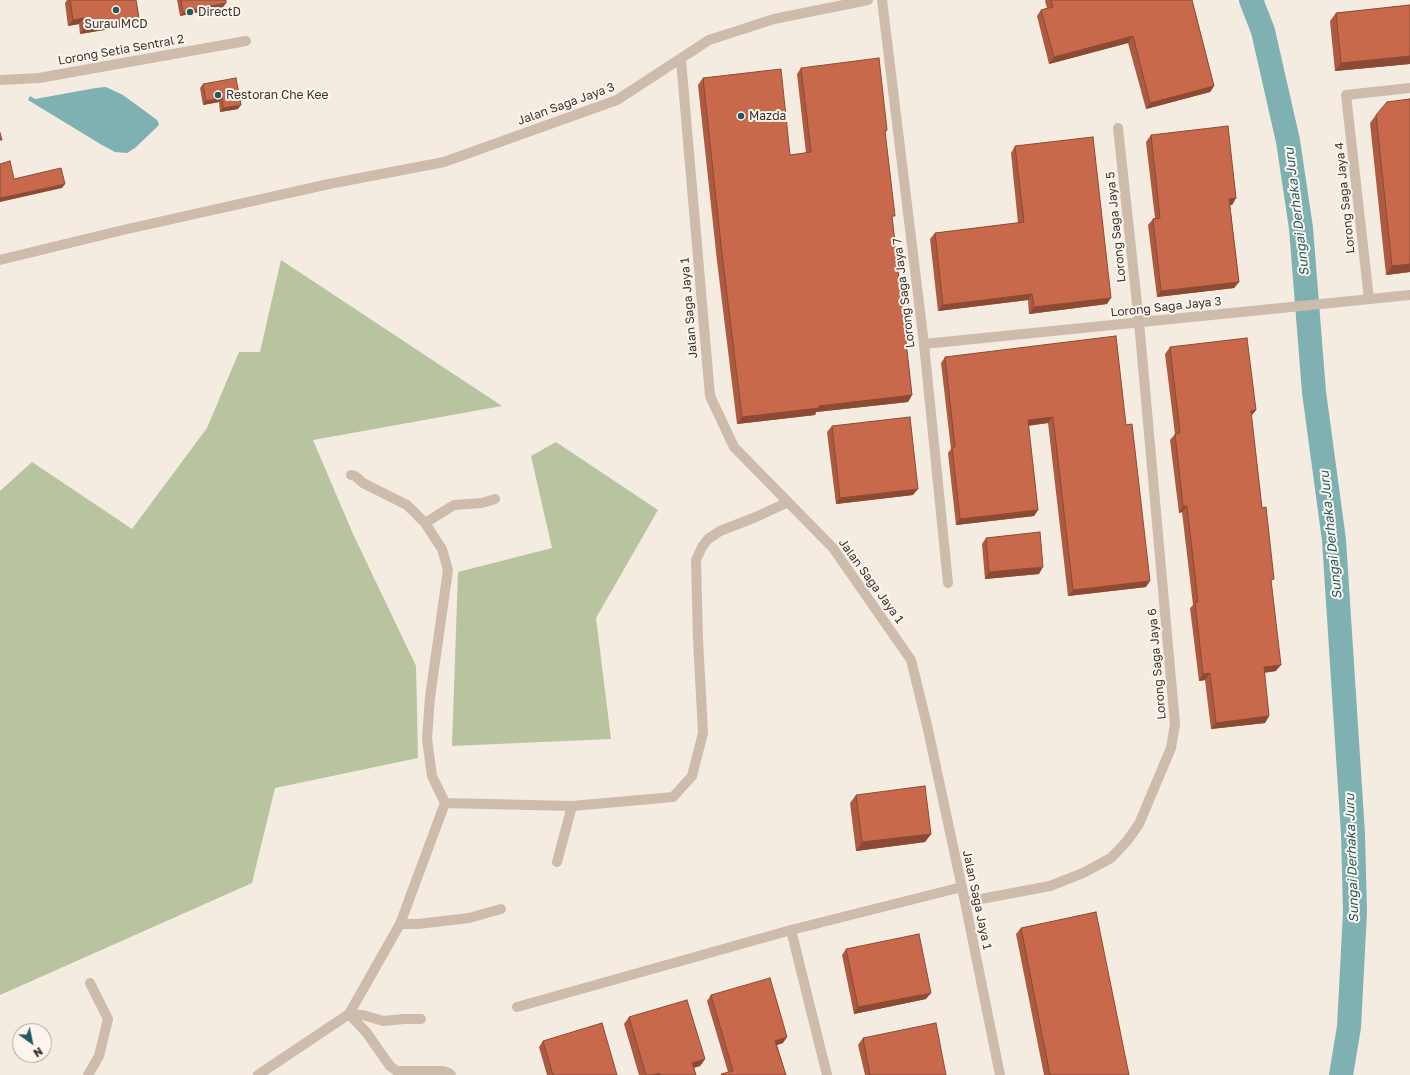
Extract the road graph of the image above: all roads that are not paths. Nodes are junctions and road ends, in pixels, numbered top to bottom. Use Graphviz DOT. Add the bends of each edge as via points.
graph roads {
  1 [pos="868,0"];
  2 [pos="882,0"];
  3 [pos="246,41"];
  4 [pos="681,60"];
  5 [pos="0,80"];
  6 [pos="1410,88"];
  7 [pos="1118,128"];
  8 [pos="0,260"];
  9 [pos="1410,295"];
  10 [pos="1369,299"];
  11 [pos="1139,322"];
  12 [pos="924,344"];
  13 [pos="351,475"];
  14 [pos="495,499"];
  15 [pos="788,502"];
  16 [pos="425,524"];
  17 [pos="948,582"];
  18 [pos="445,804"];
  19 [pos="572,806"];
  20 [pos="558,862"];
  21 [pos="962,887"];
  22 [pos="965,902"];
  23 [pos="502,909"];
  24 [pos="400,924"];
  25 [pos="791,930"];
  26 [pos="90,983"];
  27 [pos="517,1007"];
  28 [pos="349,1014"];
  29 [pos="421,1019"];
  30 [pos="88,1075"];
  31 [pos="258,1075"];
  32 [pos="451,1075"];
  33 [pos="827,1075"];
  34 [pos="1000,1075"];
  1 -- 4 [label="street, Jalan Saga Jaya 3" via="774,18 709,40"];
  2 -- 12 [label="street, Lorong Saga Jaya 7"];
  3 -- 5 [label="street, Lorong Setia Sentral 2" via="39,78"];
  4 -- 8 [label="street, Jalan Saga Jaya 3" via="617,100 444,162 329,184"];
  4 -- 15 [label="street, Jalan Saga Jaya 1" via="710,396 734,447"];
  6 -- 10 [label="street, Lorong Saga Jaya 4" via="1346,95"];
  7 -- 11 [label="street, Lorong Saga Jaya 5"];
  9 -- 10 [label="street, Lorong Saga Jaya 3"];
  10 -- 11 [label="street, Lorong Saga Jaya 3"];
  11 -- 12 [label="street, Lorong Saga Jaya 3"];
  11 -- 22 [label="street, Lorong Saga Jaya 6" via="1175,724 1171,748 1139,824 1111,858 1050,886"];
  12 -- 17 [label="street, Lorong Saga Jaya 7"];
  13 -- 16 [label="street" via="407,505"];
  14 -- 16 [label="street" via="482,503 454,505"];
  15 -- 19 [label="street" via="720,531 708,539 696,560 703,733 692,776 673,797"];
  15 -- 21 [label="street, Jalan Saga Jaya 1" via="833,548 911,660"];
  16 -- 18 [label="street" via="442,549 448,570 430,697 427,739 432,776"];
  18 -- 19 [label="street"];
  18 -- 24 [label="street"];
  19 -- 20 [label="street"];
  21 -- 22 [label="street, Jalan Saga Jaya 1"];
  21 -- 25 [label="street"];
  22 -- 34 [label="street, Jalan Saga Jaya 1"];
  23 -- 24 [label="street" via="469,918"];
  24 -- 28 [label="street"];
  25 -- 27 [label="street"];
  25 -- 33 [label="street"];
  26 -- 30 [label="street" via="108,1019 99,1056"];
  28 -- 29 [label="street" via="383,1021"];
  28 -- 31 [label="street"];
  28 -- 32 [label="street" via="366,1032 390,1066 397,1071 443,1071"];
}
